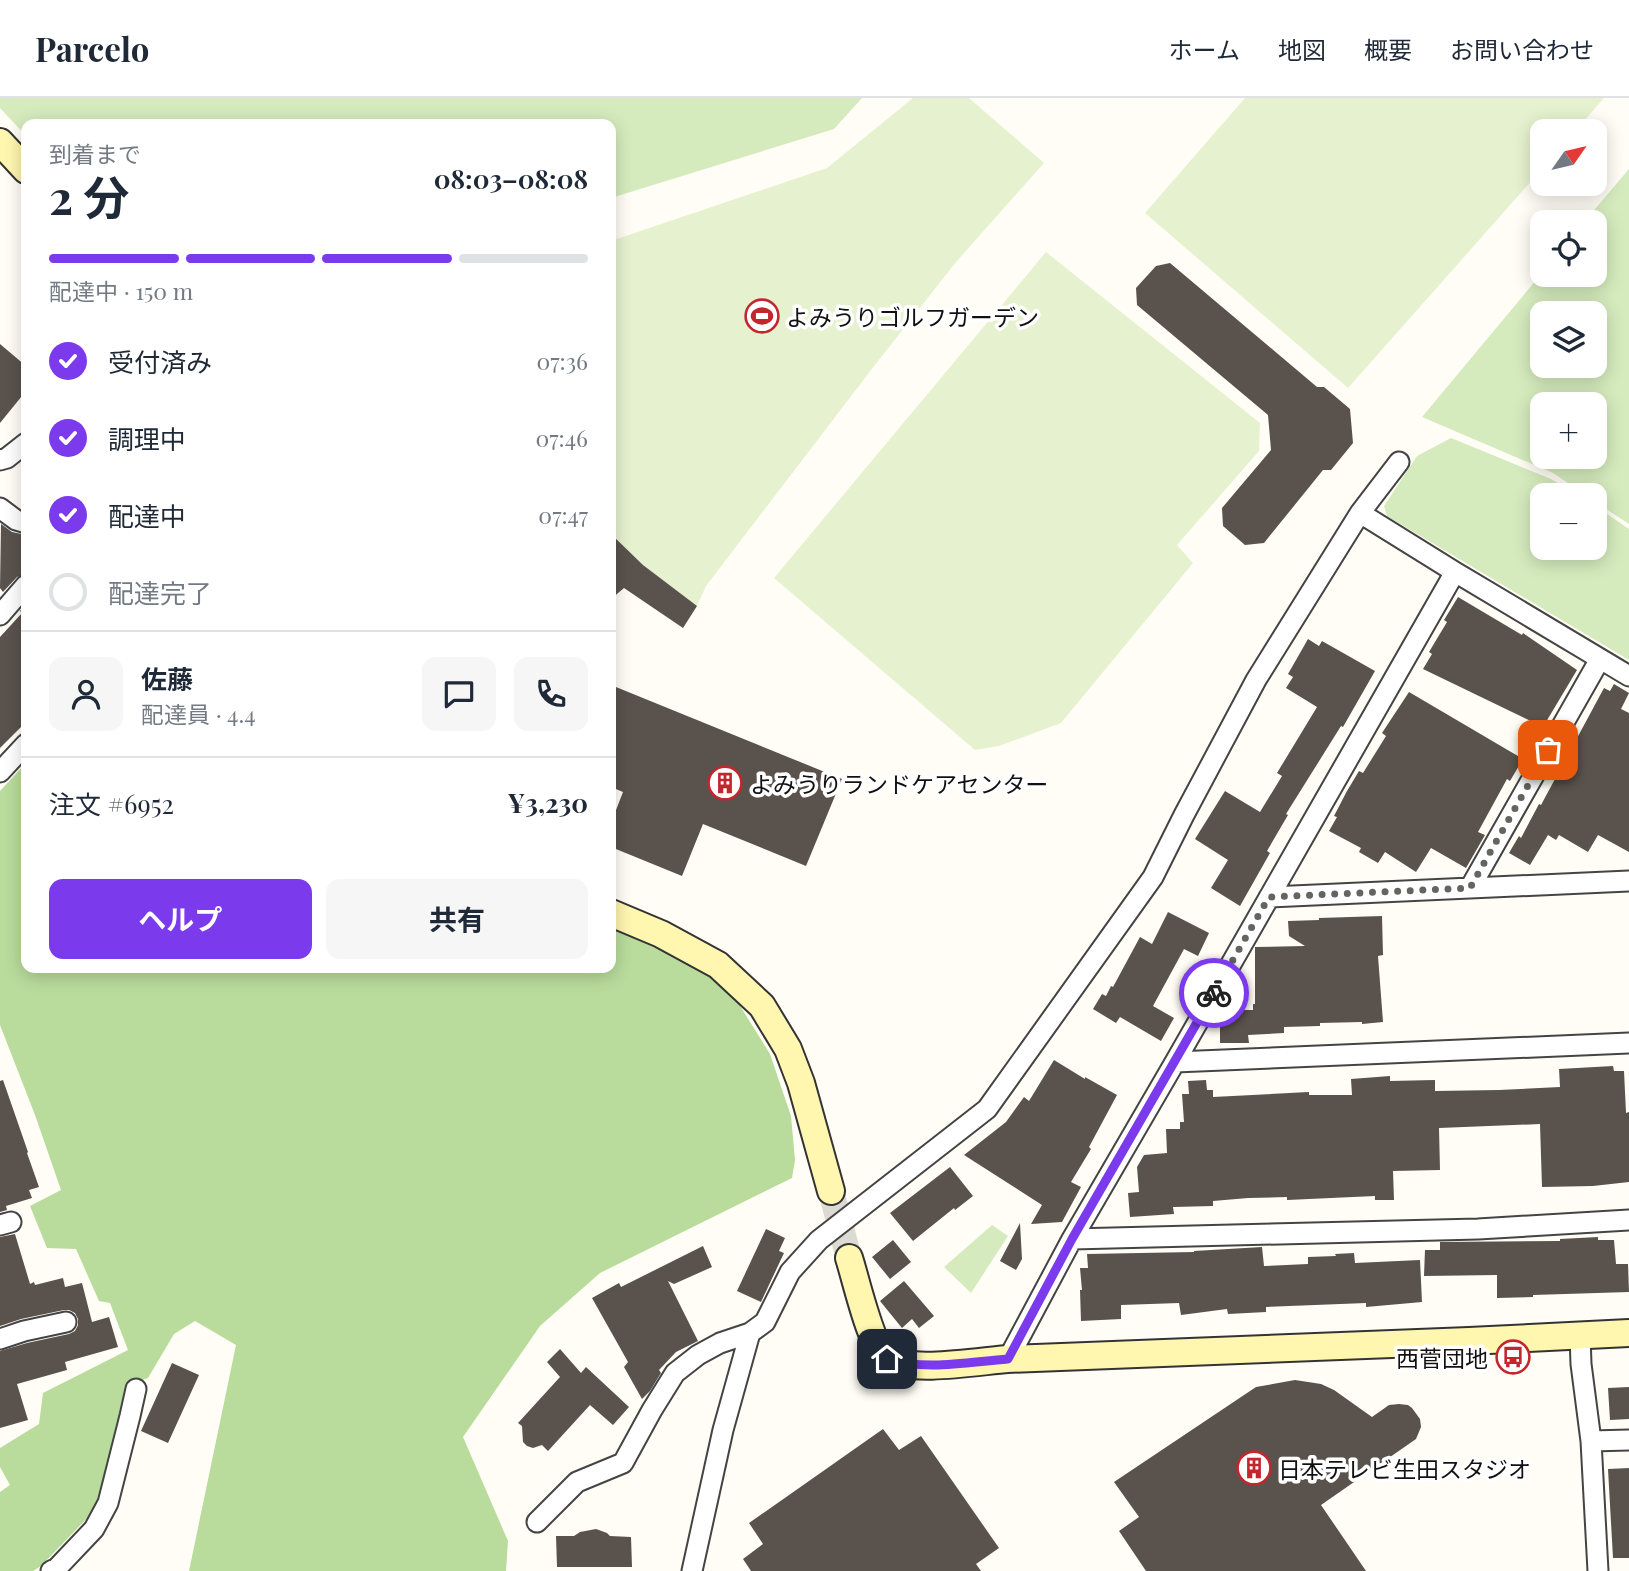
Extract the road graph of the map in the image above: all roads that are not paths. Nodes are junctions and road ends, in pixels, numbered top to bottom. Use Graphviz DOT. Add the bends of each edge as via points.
graph roads {
  1 [pos="0,142"];
  2 [pos="21,165"];
  3 [pos="21,447"];
  4 [pos="0,460"];
  5 [pos="1399,462"];
  6 [pos="0,508"];
  7 [pos="1360,513"];
  8 [pos="21,522"];
  9 [pos="1455,572"];
  10 [pos="21,592"];
  11 [pos="0,615"];
  12 [pos="1600,659"];
  13 [pos="1629,676"];
  14 [pos="21,749"];
  15 [pos="0,772"];
  16 [pos="1629,881"];
  17 [pos="1470,888"];
  18 [pos="1269,897"];
  19 [pos="616,915"];
  20 [pos="1629,1043"];
  21 [pos="1175,1062"];
  22 [pos="831,1191"];
  23 [pos="1629,1220"];
  24 [pos="1072,1239"];
  25 [pos="849,1258"];
  26 [pos="66,1322"];
  27 [pos="750,1333"];
  28 [pos="1629,1333"];
  29 [pos="1580,1335"];
  30 [pos="0,1339"];
  31 [pos="1008,1359"];
  32 [pos="136,1389"];
  33 [pos="1629,1440"];
  34 [pos="1591,1441"];
  35 [pos="537,1522"];
  36 [pos="51,1571"];
  37 [pos="692,1571"];
  38 [pos="1598,1571"];
  1 -- 2 [label="street"];
  3 -- 4 [label="street"];
  5 -- 7 [label="street"];
  6 -- 8 [label="street"];
  7 -- 9 [label="street"];
  7 -- 27 [label="street" via="1256,680 1153,877 987,1109 819,1240 790,1272 765,1322"];
  9 -- 12 [label="street"];
  9 -- 18 [label="street"];
  10 -- 11 [label="street"];
  12 -- 13 [label="street"];
  12 -- 17 [label="street"];
  14 -- 15 [label="street"];
  16 -- 17 [label="street"];
  17 -- 18 [label="street"];
  18 -- 21 [label="street"];
  19 -- 22 [label="street" via="662,933 718,965 762,1006 788,1049 801,1083"];
  20 -- 21 [label="street"];
  21 -- 24 [label="street"];
  23 -- 24 [label="street" via="1478,1229"];
  24 -- 31 [label="street"];
  25 -- 31 [label="street" via="873,1339 887,1359 932,1366"];
  26 -- 30 [label="street"];
  27 -- 35 [label="street" via="720,1343 674,1373 623,1463 577,1482"];
  27 -- 37 [label="street"];
  28 -- 29 [label="street"];
  29 -- 31 [label="street"];
  29 -- 34 [label="street"];
  32 -- 36 [label="street" via="108,1503 94,1529"];
  33 -- 34 [label="street"];
  34 -- 38 [label="street"];
}
